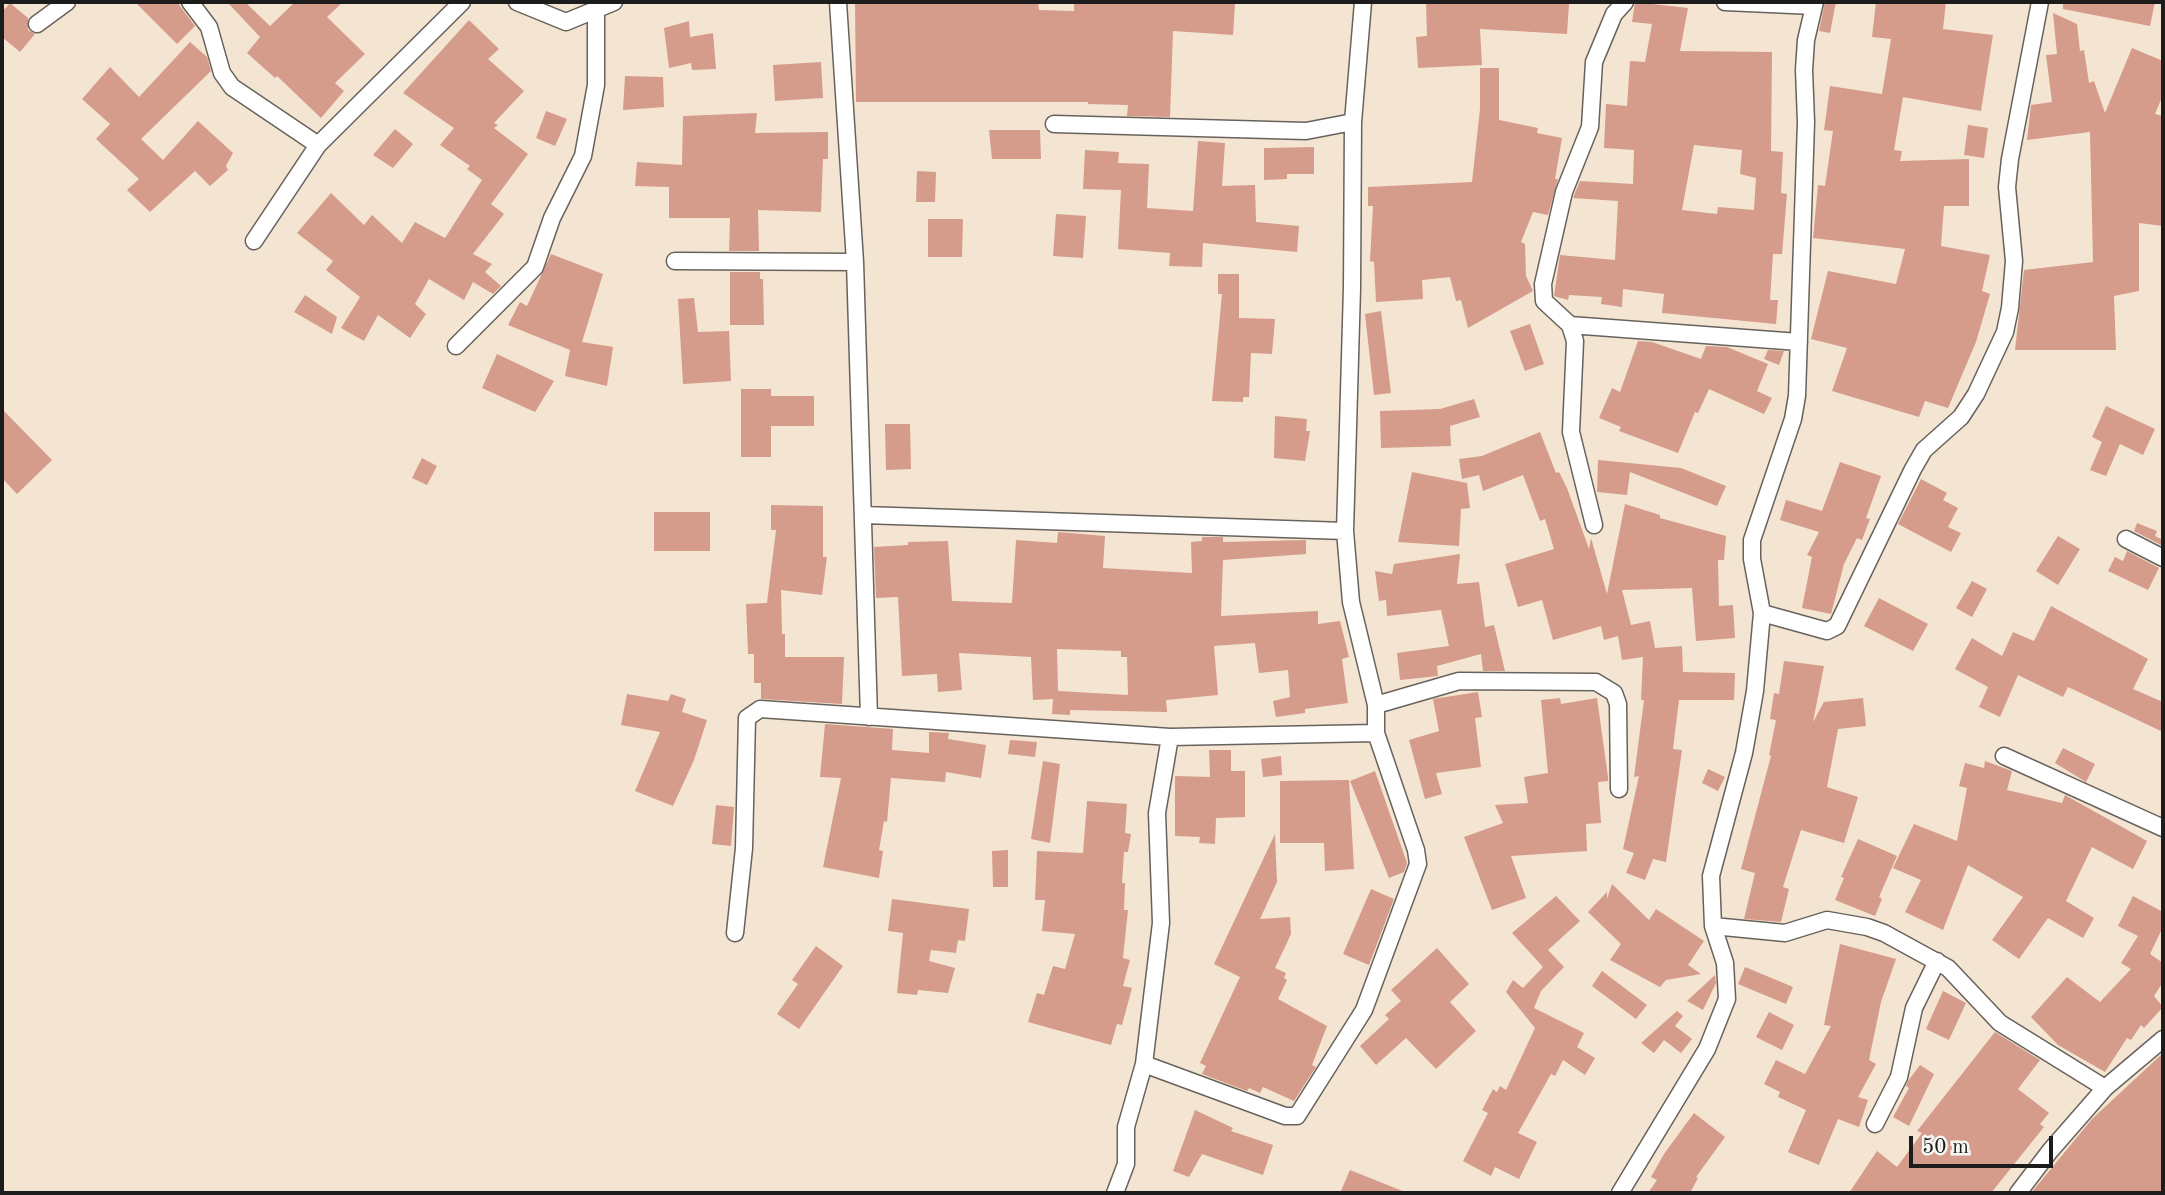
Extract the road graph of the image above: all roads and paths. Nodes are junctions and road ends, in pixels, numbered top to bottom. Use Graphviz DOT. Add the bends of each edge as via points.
graph roads {
  1 [pos="67,2"];
  2 [pos="190,2"];
  3 [pos="462,2"];
  4 [pos="517,2"];
  5 [pos="614,2"];
  6 [pos="838,2"];
  7 [pos="1363,2"];
  8 [pos="1625,2"];
  9 [pos="1725,2"];
  10 [pos="2040,2"];
  11 [pos="1814,4"];
  12 [pos="596,9"];
  13 [pos="37,24"];
  14 [pos="1353,122"];
  15 [pos="1054,124"];
  16 [pos="318,145"];
  17 [pos="254,241"];
  18 [pos="675,261"];
  19 [pos="855,261"];
  20 [pos="1570,325"];
  21 [pos="1799,342"];
  22 [pos="456,346"];
  23 [pos="864,515"];
  24 [pos="1594,525"];
  25 [pos="1345,531"];
  26 [pos="2126,540"];
  27 [pos="2163,558"];
  28 [pos="1762,613"];
  29 [pos="1376,705"];
  30 [pos="869,717"];
  31 [pos="1376,733"];
  32 [pos="1170,737"];
  33 [pos="2004,756"];
  34 [pos="1619,789"];
  35 [pos="2163,828"];
  36 [pos="1713,926"];
  37 [pos="734,933"];
  38 [pos="1937,961"];
  39 [pos="2163,1039"];
  40 [pos="1144,1064"];
  41 [pos="2105,1088"];
  42 [pos="1875,1124"];
  43 [pos="1115,1193"];
  44 [pos="1620,1193"];
  45 [pos="2018,1193"];
  1 -- 13 [label="street"];
  2 -- 16 [label="street" via="209,27 222,73 232,88"];
  3 -- 16 [label="street"];
  4 -- 12 [label="street" via="566,22"];
  5 -- 12 [label="street"];
  6 -- 19 [label="street"];
  7 -- 14 [label="street"];
  8 -- 20 [label="street" via="1614,14 1594,62 1590,127 1564,192 1543,284 1544,301"];
  9 -- 11 [label="street"];
  10 -- 28 [label="street" via="2007,187 2014,261 2005,332 1961,417 1924,450 1913,469 1837,626 1827,631"];
  11 -- 21 [label="street" via="1804,70"];
  12 -- 22 [label="street" via="596,85 583,156 552,218 535,267"];
  14 -- 15 [label="street" via="1306,131"];
  14 -- 25 [label="street"];
  16 -- 17 [label="street"];
  18 -- 19 [label="street"];
  19 -- 23 [label="street"];
  20 -- 21 [label="street"];
  20 -- 24 [label="street" via="1576,359 1571,432"];
  21 -- 28 [label="street" via="1793,419 1752,540"];
  23 -- 25 [label="street"];
  23 -- 30 [label="street"];
  25 -- 29 [label="street" via="1350,602"];
  26 -- 27 [label="street"];
  28 -- 36 [label="street" via="1750,723 1711,876"];
  29 -- 31 [label="street"];
  29 -- 34 [label="street" via="1459,681 1596,682 1614,693 1618,704"];
  30 -- 32 [label="street"];
  30 -- 37 [label="street" via="760,709 747,718 744,848"];
  31 -- 32 [label="street"];
  31 -- 40 [label="street" via="1418,864 1364,1010 1297,1116 1285,1116"];
  32 -- 40 [label="street" via="1157,813 1161,923"];
  33 -- 35 [label="street"];
  36 -- 38 [label="street" via="1785,933 1827,920 1867,927"];
  36 -- 44 [label="street" via="1725,963 1727,999 1707,1049"];
  38 -- 41 [label="street" via="2011,1031"];
  38 -- 42 [label="street" via="1914,1008 1899,1077"];
  39 -- 41 [label="street"];
  40 -- 43 [label="street" via="1126,1127 1126,1164"];
  41 -- 45 [label="street"];
}
